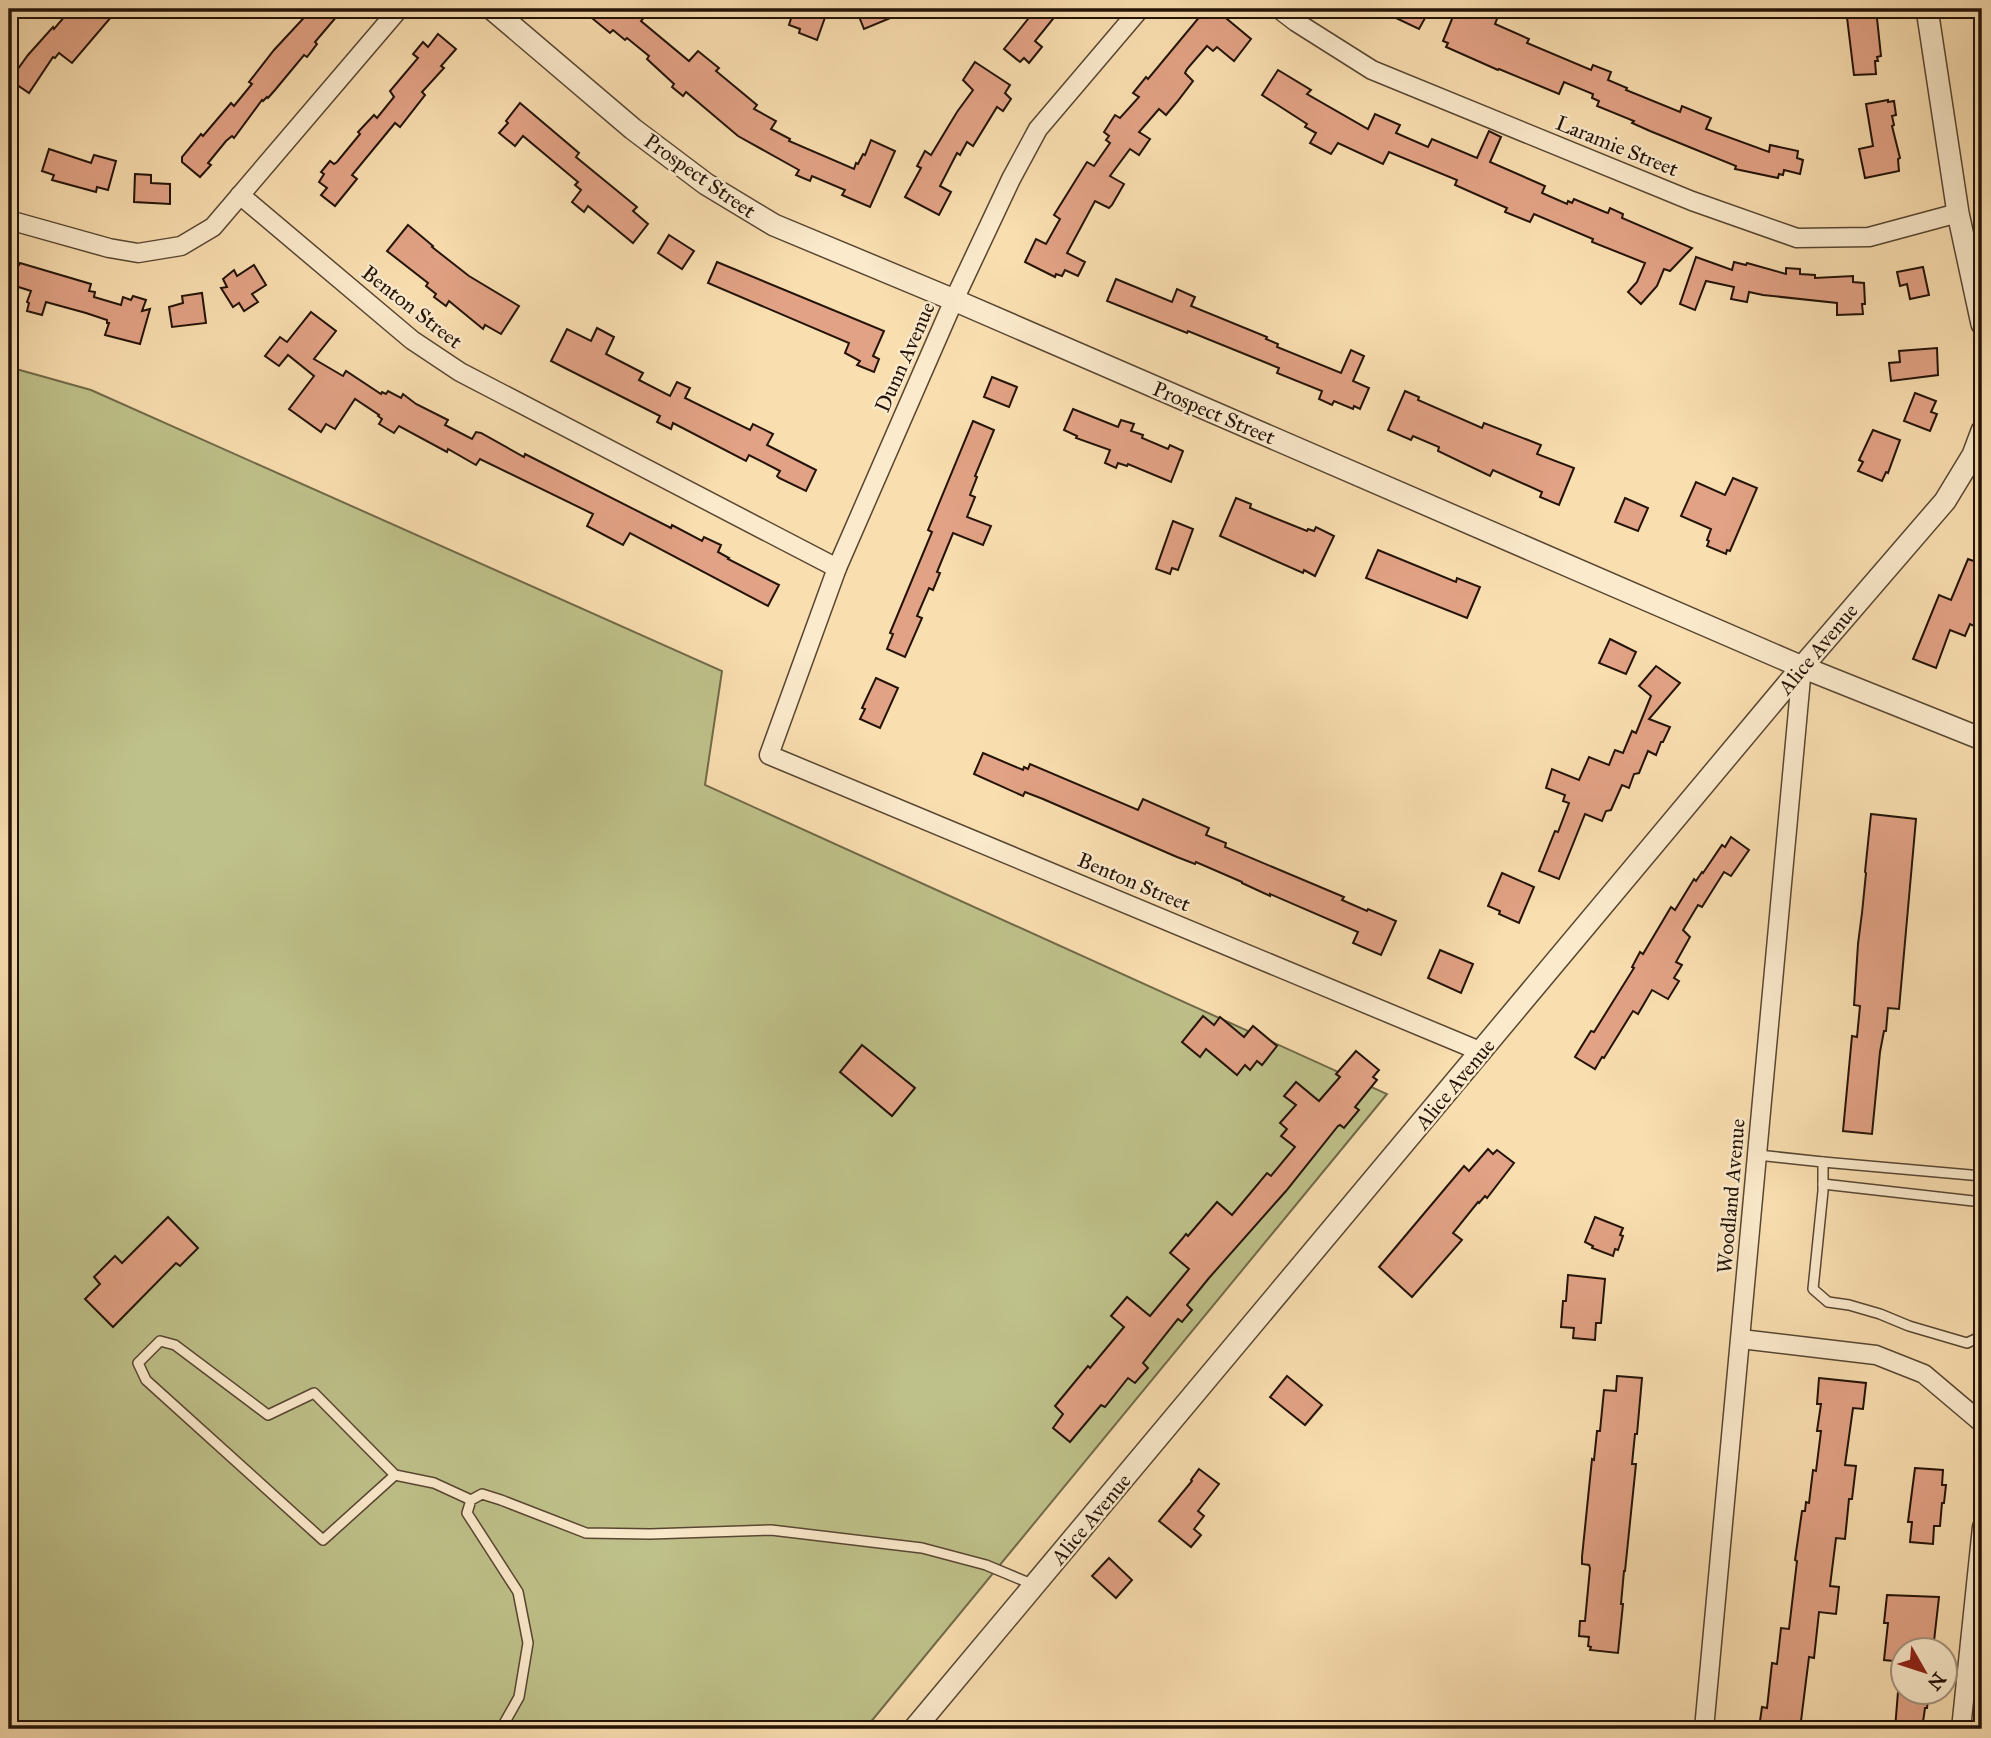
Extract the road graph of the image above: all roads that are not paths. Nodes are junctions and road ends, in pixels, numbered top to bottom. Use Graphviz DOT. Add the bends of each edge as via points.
graph roads {
  1 [pos="399,9"];
  2 [pos="492,9"];
  3 [pos="1140,9"];
  4 [pos="1279,9"];
  5 [pos="1927,9"];
  6 [pos="240,195"];
  7 [pos="1958,213"];
  8 [pos="9,220"];
  9 [pos="954,300"];
  10 [pos="1982,324"];
  11 [pos="1982,431"];
  12 [pos="837,568"];
  13 [pos="1802,667"];
  14 [pos="1982,739"];
  15 [pos="769,755"];
  16 [pos="1482,1052"];
  17 [pos="1758,1155"];
  18 [pos="1824,1163"];
  19 [pos="1982,1176"];
  20 [pos="1823,1184"];
  21 [pos="1982,1202"];
  22 [pos="1982,1336"];
  23 [pos="1741,1339"];
  24 [pos="1982,1423"];
  25 [pos="395,1475"];
  26 [pos="471,1500"];
  27 [pos="1982,1527"];
  28 [pos="1035,1586"];
  29 [pos="501,1729"];
  30 [pos="914,1729"];
  31 [pos="1704,1729"];
  32 [pos="1961,1729"];
  1 -- 6 [label="street"];
  2 -- 9 [label="street, Prospect Street" via="633,129 739,206"];
  3 -- 9 [label="street, Dunn Avenue" via="1038,129"];
  4 -- 7 [label="street, Laramie Street" via="1371,70 1692,201 1797,238 1869,237"];
  5 -- 7 [label="street"];
  6 -- 8 [label="street" via="213,227 181,246 138,253"];
  6 -- 12 [label="street, Benton Street" via="412,340 460,372"];
  7 -- 10 [label="street"];
  9 -- 12 [label="street, Dunn Avenue"];
  9 -- 13 [label="street, Prospect Street"];
  11 -- 13 [label="street, Alice Avenue" via="1945,501"];
  12 -- 15 [label="street, Dunn Avenue"];
  13 -- 14 [label="street, Prospect Street"];
  13 -- 16 [label="street, Alice Avenue"];
  13 -- 17 [label="street, Woodland Avenue"];
  15 -- 16 [label="street, Benton Street"];
  16 -- 28 [label="street, Alice Avenue"];
  17 -- 18 [label="lane"];
  17 -- 23 [label="street, Woodland Avenue"];
  18 -- 19 [label="lane"];
  18 -- 20 [label="lane"];
  20 -- 21 [label="lane"];
  20 -- 22 [label="lane" via="1813,1289 1828,1303 1849,1305 1968,1343"];
  23 -- 24 [label="street" via="1876,1356 1924,1374"];
  23 -- 31 [label="street, Woodland Avenue"];
  25 -- 25 [label="lane" via="314,1393 268,1415 175,1345 160,1341 138,1363 146,1380 323,1540"];
  25 -- 26 [label="lane" via="434,1483"];
  26 -- 28 [label="lane" via="482,1494 586,1533 771,1530 922,1548 986,1565"];
  26 -- 29 [label="lane" via="467,1513 518,1592 528,1643 519,1697"];
  27 -- 32 [label="street"];
  28 -- 30 [label="street, Alice Avenue"];
}
